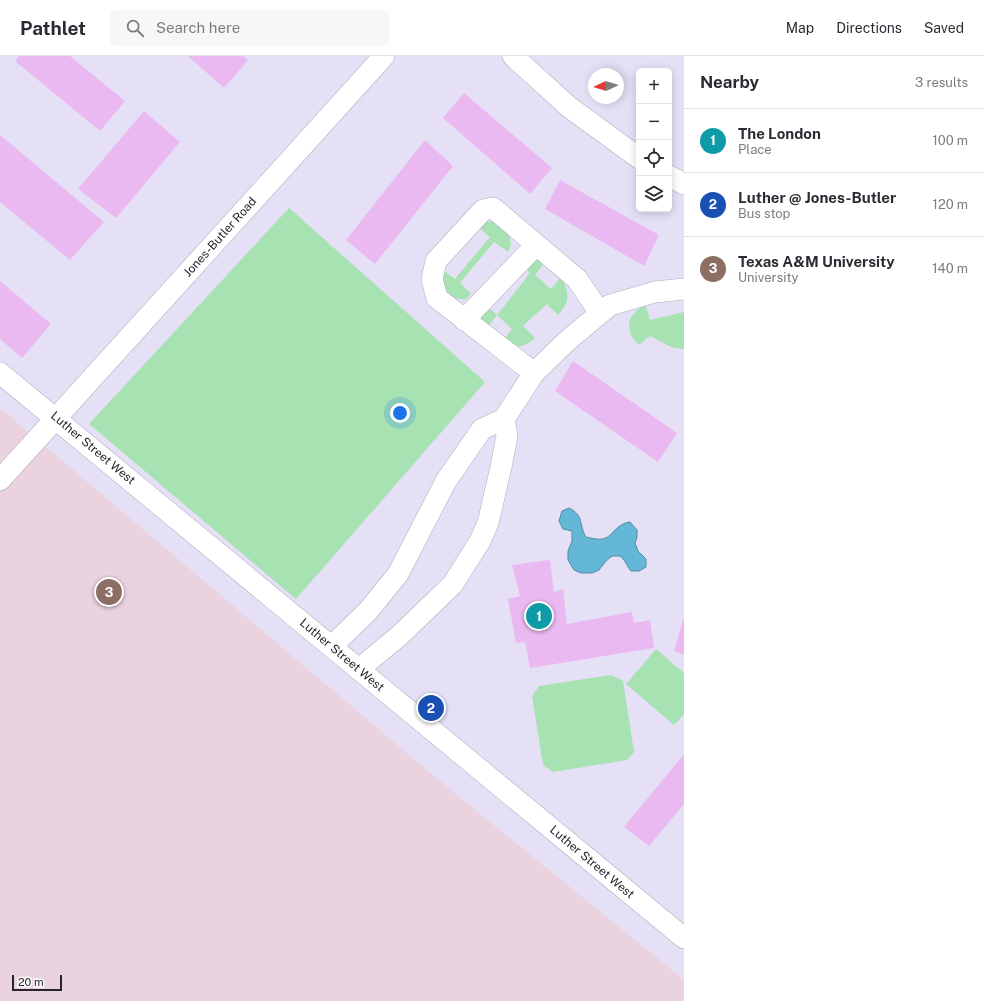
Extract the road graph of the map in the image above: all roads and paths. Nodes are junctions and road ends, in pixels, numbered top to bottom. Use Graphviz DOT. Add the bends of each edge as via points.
graph roads {
  1 [pos="384,56"];
  2 [pos="513,56"];
  3 [pos="636,156"];
  4 [pos="672,178"];
  5 [pos="684,184"];
  6 [pos="536,245"];
  7 [pos="684,289"];
  8 [pos="600,313"];
  9 [pos="464,320"];
  10 [pos="0,372"];
  11 [pos="534,373"];
  12 [pos="56,418"];
  13 [pos="504,418"];
  14 [pos="0,480"];
  15 [pos="332,646"];
  16 [pos="359,669"];
  17 [pos="684,938"];
  1 -- 12 [label="street, Jones-Butler Road"];
  2 -- 3 [label="street" via="569,107"];
  4 -- 5 [label="street"];
  6 -- 8 [label="street" via="577,279"];
  6 -- 9 [label="street"];
  6 -- 9 [label="street" via="493,208 483,210 436,261 432,279 436,298"];
  7 -- 8 [label="street" via="655,292 610,305"];
  8 -- 11 [label="street"];
  9 -- 11 [label="street"];
  10 -- 12 [label="street, Luther Street West"];
  11 -- 13 [label="street"];
  12 -- 14 [label="street, Jones-Butler Road"];
  12 -- 15 [label="street, Luther Street West"];
  13 -- 15 [label="street" via="482,429 446,481 398,574 368,611"];
  13 -- 16 [label="street" via="507,436 501,467 488,523 480,541 453,584 399,636"];
  15 -- 16 [label="street, Luther Street West"];
  16 -- 17 [label="street, Luther Street West"];
}
